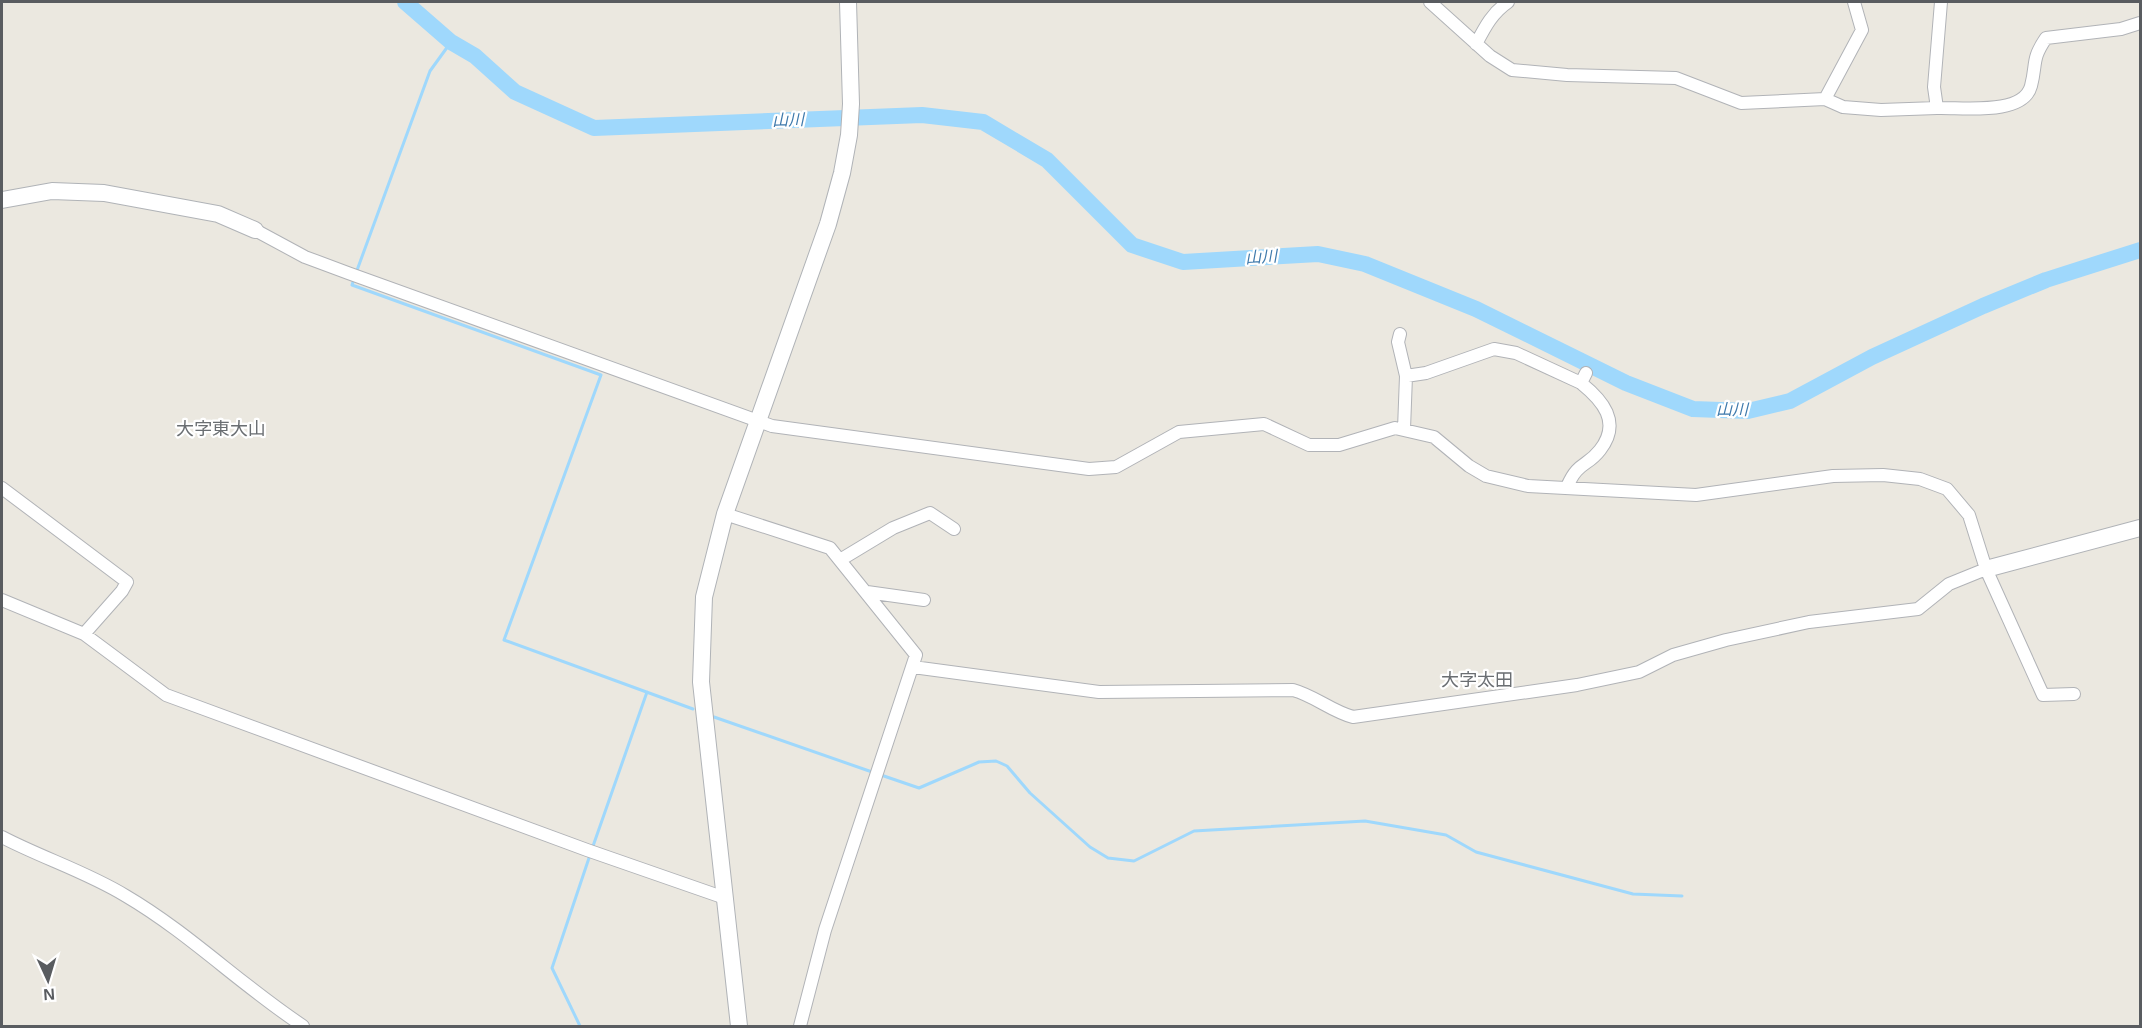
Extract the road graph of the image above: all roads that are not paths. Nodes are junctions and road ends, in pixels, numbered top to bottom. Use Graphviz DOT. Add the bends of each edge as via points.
graph roads {
  1 [pos="848,2"];
  2 [pos="1430,2"];
  3 [pos="1508,2"];
  4 [pos="1854,2"];
  5 [pos="1941,2"];
  6 [pos="2140,23"];
  7 [pos="1476,44"];
  8 [pos="1825,99"];
  9 [pos="1937,108"];
  10 [pos="2,200"];
  11 [pos="255,230"];
  12 [pos="1400,334"];
  13 [pos="1406,376"];
  14 [pos="757,422"];
  15 [pos="1404,429"];
  16 [pos="2,488"];
  17 [pos="1567,488"];
  18 [pos="725,514"];
  19 [pos="2140,528"];
  20 [pos="954,529"];
  21 [pos="840,560"];
  22 [pos="1986,569"];
  23 [pos="867,592"];
  24 [pos="2,600"];
  25 [pos="924,600"];
  26 [pos="84,634"];
  27 [pos="913,667"];
  28 [pos="2074,694"];
  29 [pos="2,837"];
  30 [pos="725,898"];
  31 [pos="303,1026"];
  32 [pos="739,1026"];
  33 [pos="800,1026"];
  1 -- 14 [label="street" via="849,135 828,224"];
  2 -- 7 [label="street"];
  3 -- 7 [label="street" via="1487,23"];
  4 -- 8 [label="street" via="1862,30"];
  5 -- 9 [label="street" via="1934,87"];
  6 -- 9 [label="street" via="2046,38 2035,54 2031,88 2021,102"];
  7 -- 8 [label="street" via="1504,66 1523,72 1676,78 1741,103"];
  8 -- 9 [label="street" via="1843,107"];
  10 -- 11 [label="street" via="52,191 104,193 218,214"];
  11 -- 14 [label="street" via="305,257"];
  12 -- 13 [label="street" via="1398,342"];
  13 -- 15 [label="street"];
  13 -- 17 [label="street" via="1494,349 1516,353 1583,378 1607,409 1609,430 1600,450 1574,471"];
  14 -- 15 [label="street" via="1089,469 1116,467 1179,432 1264,424 1309,445 1339,445 1395,428"];
  14 -- 18 [label="street"];
  15 -- 17 [label="street" via="1434,438 1486,476 1528,486"];
  16 -- 26 [label="street" via="126,582"];
  17 -- 22 [label="street" via="1696,495 1833,476 1883,474 1920,479 1947,489 1957,498 1969,515"];
  18 -- 21 [label="street" via="830,549"];
  18 -- 30 [label="street" via="704,597 700,682"];
  19 -- 22 [label="street"];
  20 -- 21 [label="street" via="930,513 893,528"];
  21 -- 23 [label="street"];
  22 -- 27 [label="street" via="1949,584 1918,609 1809,622 1726,640 1673,655 1639,672 1577,686 1353,717 1332,711 1308,694 1293,690 1099,692"];
  22 -- 28 [label="street" via="2043,695"];
  23 -- 25 [label="street"];
  23 -- 27 [label="street" via="916,655"];
  24 -- 26 [label="street"];
  26 -- 30 [label="street" via="166,695"];
  27 -- 33 [label="street" via="825,930"];
  29 -- 31 [label="street" via="125,895"];
  30 -- 32 [label="street"];
}
